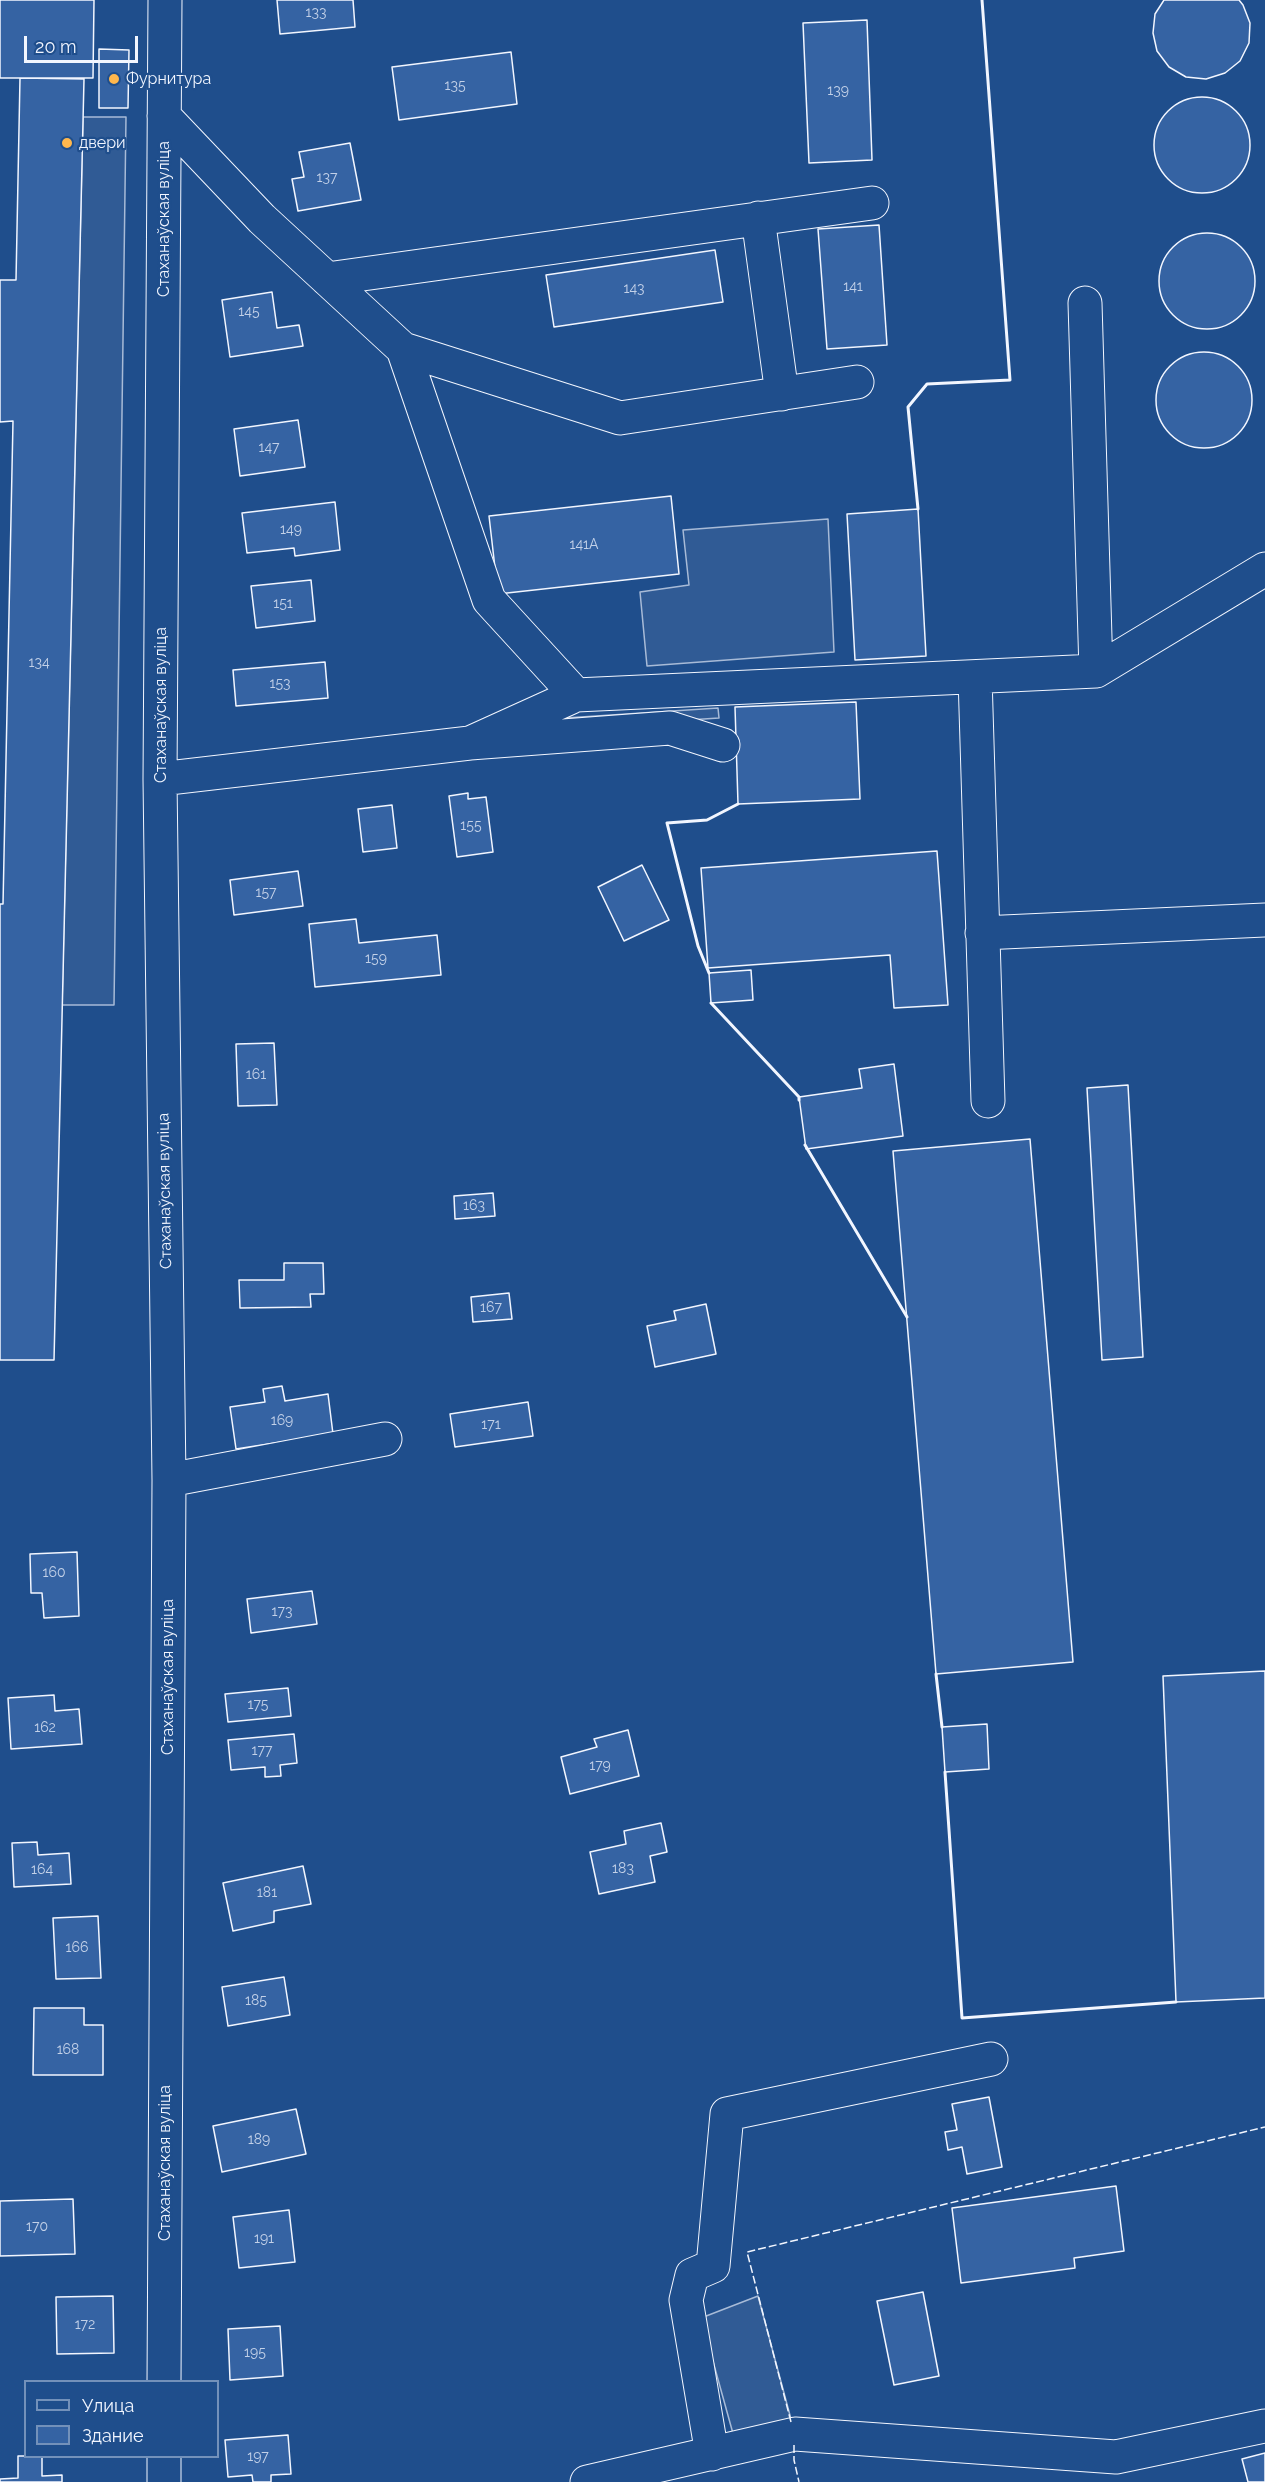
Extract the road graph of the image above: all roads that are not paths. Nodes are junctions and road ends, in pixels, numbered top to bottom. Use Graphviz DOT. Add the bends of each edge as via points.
graph roads {
  1 [pos="165,0"];
  2 [pos="164,116"];
  3 [pos="872,203"];
  4 [pos="758,218"];
  5 [pos="327,279"];
  6 [pos="1085,303"];
  7 [pos="403,349"];
  8 [pos="857,382"];
  9 [pos="782,394"];
  10 [pos="1265,569"];
  11 [pos="1096,671"];
  12 [pos="975,677"];
  13 [pos="576,695"];
  14 [pos="470,743"];
  15 [pos="723,745"];
  16 [pos="160,779"];
  17 [pos="1265,920"];
  18 [pos="982,933"];
  19 [pos="988,1101"];
  20 [pos="385,1439"];
  21 [pos="168,1479"];
  22 [pos="991,2059"];
  23 [pos="164,2380"];
  24 [pos="1265,2426"];
  25 [pos="712,2454"];
  26 [pos="164,2458"];
  27 [pos="164,2482"];
  28 [pos="587,2482"];
  1 -- 2 [label="street, Стаханаўская вуліца"];
  2 -- 5 [label="street" via="262,219"];
  2 -- 16 [label="street, Стаханаўская вуліца"];
  3 -- 4 [label="street"];
  4 -- 5 [label="street"];
  4 -- 9 [label="street"];
  5 -- 7 [label="street"];
  6 -- 11 [label="street"];
  7 -- 9 [label="street" via="620,418"];
  7 -- 13 [label="street" via="489,600"];
  8 -- 9 [label="street"];
  10 -- 11 [label="street"];
  11 -- 12 [label="street"];
  12 -- 13 [label="street"];
  12 -- 18 [label="street"];
  13 -- 14 [label="street"];
  14 -- 15 [label="street" via="670,728"];
  14 -- 16 [label="street"];
  16 -- 21 [label="street, Стаханаўская вуліца"];
  17 -- 18 [label="street"];
  18 -- 19 [label="street"];
  20 -- 21 [label="street"];
  21 -- 23 [label="street, Стаханаўская вуліца"];
  22 -- 25 [label="street" via="727,2114 713,2266 692,2275 686,2300"];
  24 -- 25 [label="street" via="1116,2457 795,2434"];
  25 -- 28 [label="street"];
  26 -- 27 [label="street"];
}
